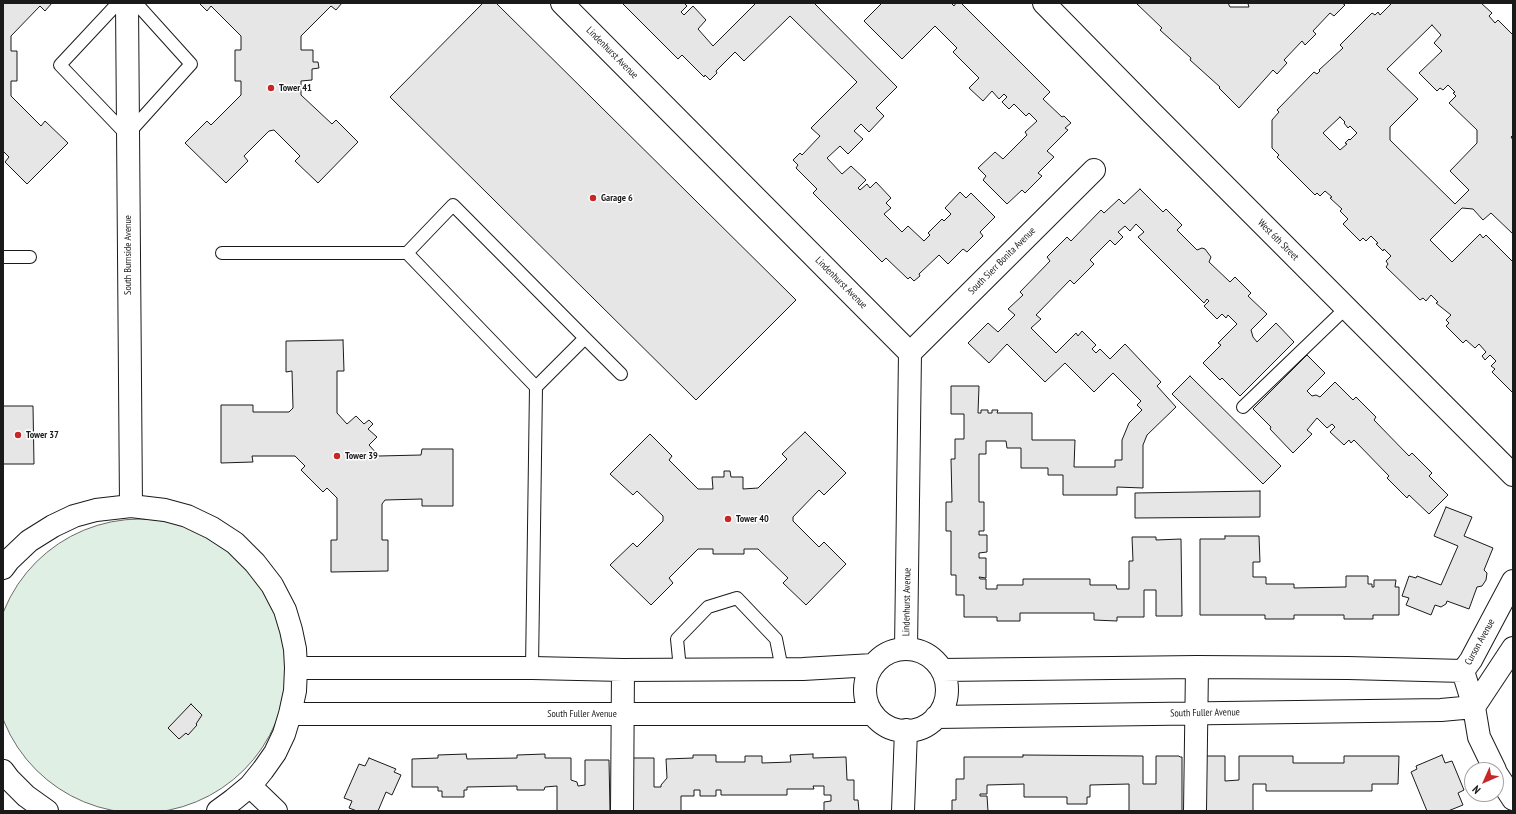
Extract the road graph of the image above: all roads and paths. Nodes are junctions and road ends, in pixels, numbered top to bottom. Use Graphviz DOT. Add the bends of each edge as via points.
graph roads {
  1 [pos="118,3"];
  2 [pos="127,3"];
  3 [pos="136,3"];
  4 [pos="562,3"];
  5 [pos="1044,3"];
  6 [pos="128,135"];
  7 [pos="1094,170"];
  8 [pos="222,253"];
  9 [pos="407,253"];
  10 [pos="3,257"];
  11 [pos="30,257"];
  12 [pos="1346,308"];
  13 [pos="585,338"];
  14 [pos="910,352"];
  15 [pos="621,374"];
  16 [pos="536,387"];
  17 [pos="1243,407"];
  18 [pos="1513,475"];
  19 [pos="131,506"];
  20 [pos="3,568"];
  21 [pos="1513,581"];
  22 [pos="1513,648"];
  23 [pos="906,649"];
  24 [pos="873,665"];
  25 [pos="1197,667"];
  26 [pos="296,668"];
  27 [pos="532,668"];
  28 [pos="680,669"];
  29 [pos="782,669"];
  30 [pos="623,670"];
  31 [pos="942,670"];
  32 [pos="1463,671"];
  33 [pos="1474,707"];
  34 [pos="1195,713"];
  35 [pos="290,714"];
  36 [pos="623,714"];
  37 [pos="873,714"];
  38 [pos="936,717"];
  39 [pos="906,730"];
  40 [pos="1491,762"];
  41 [pos="3,771"];
  42 [pos="1504,785"];
  43 [pos="250,786"];
  44 [pos="1513,799"];
  45 [pos="48,811"];
  46 [pos="218,811"];
  47 [pos="276,811"];
  48 [pos="622,811"];
  49 [pos="903,811"];
  50 [pos="1195,811"];
  1 -- 6 [label="lane" via="60,65"];
  2 -- 6 [label="street, South Burnside Avenue"];
  3 -- 6 [label="lane" via="191,64"];
  4 -- 14 [label="street, Lindenhurst Avenue"];
  5 -- 12 [label="street, West 6th Street"];
  6 -- 19 [label="street, South Burnside Avenue"];
  7 -- 14 [label="street, South Sierr Bonita Avenue"];
  8 -- 9 [label="lane"];
  9 -- 13 [label="lane" via="454,205"];
  9 -- 16 [label="lane"];
  10 -- 11 [label="lane"];
  12 -- 17 [label="lane"];
  12 -- 18 [label="street, West 6th Street"];
  13 -- 15 [label="lane"];
  13 -- 16 [label="lane"];
  14 -- 23 [label="street, Lindenhurst Avenue"];
  16 -- 27 [label="lane"];
  19 -- 20 [label="street" via="96,510 74,516 53,526 30,541"];
  19 -- 26 [label="street" via="165,510 187,516 235,543 272,585 285,610 295,649"];
  21 -- 32 [label="street, Curson Avenue"];
  22 -- 33 [label="street"];
  23 -- 24 [label="street" via="881,656"];
  23 -- 31 [label="street" via="926,654"];
  24 -- 29 [label="street"];
  24 -- 37 [label="street" via="867,675 865,687 867,701"];
  25 -- 31 [label="street"];
  25 -- 32 [label="street"];
  25 -- 34 [label="street"];
  26 -- 27 [label="street"];
  26 -- 35 [label="street"];
  27 -- 30 [label="street"];
  28 -- 29 [label="street"];
  28 -- 29 [label="lane" via="677,639 708,607 737,598 776,640"];
  28 -- 30 [label="street"];
  30 -- 36 [label="street"];
  31 -- 38 [label="street" via="947,691 944,705"];
  32 -- 33 [label="street, Curson Avenue"];
  33 -- 34 [label="street, South Fuller Avenue" via="1441,710"];
  33 -- 40 [label="street, Curson Avenue" via="1480,737"];
  34 -- 38 [label="street, South Fuller Avenue"];
  34 -- 50 [label="street"];
  35 -- 36 [label="street, South Fuller Avenue"];
  35 -- 43 [label="street" via="275,753"];
  36 -- 37 [label="street, South Fuller Avenue"];
  36 -- 48 [label="street"];
  37 -- 39 [label="street" via="884,724 897,730"];
  38 -- 39 [label="street" via="925,726"];
  39 -- 49 [label="street"];
  41 -- 45 [label="street" via="26,796"];
  42 -- 44 [label="street"];
  43 -- 46 [label="street"];
  43 -- 47 [label="street"];
}
